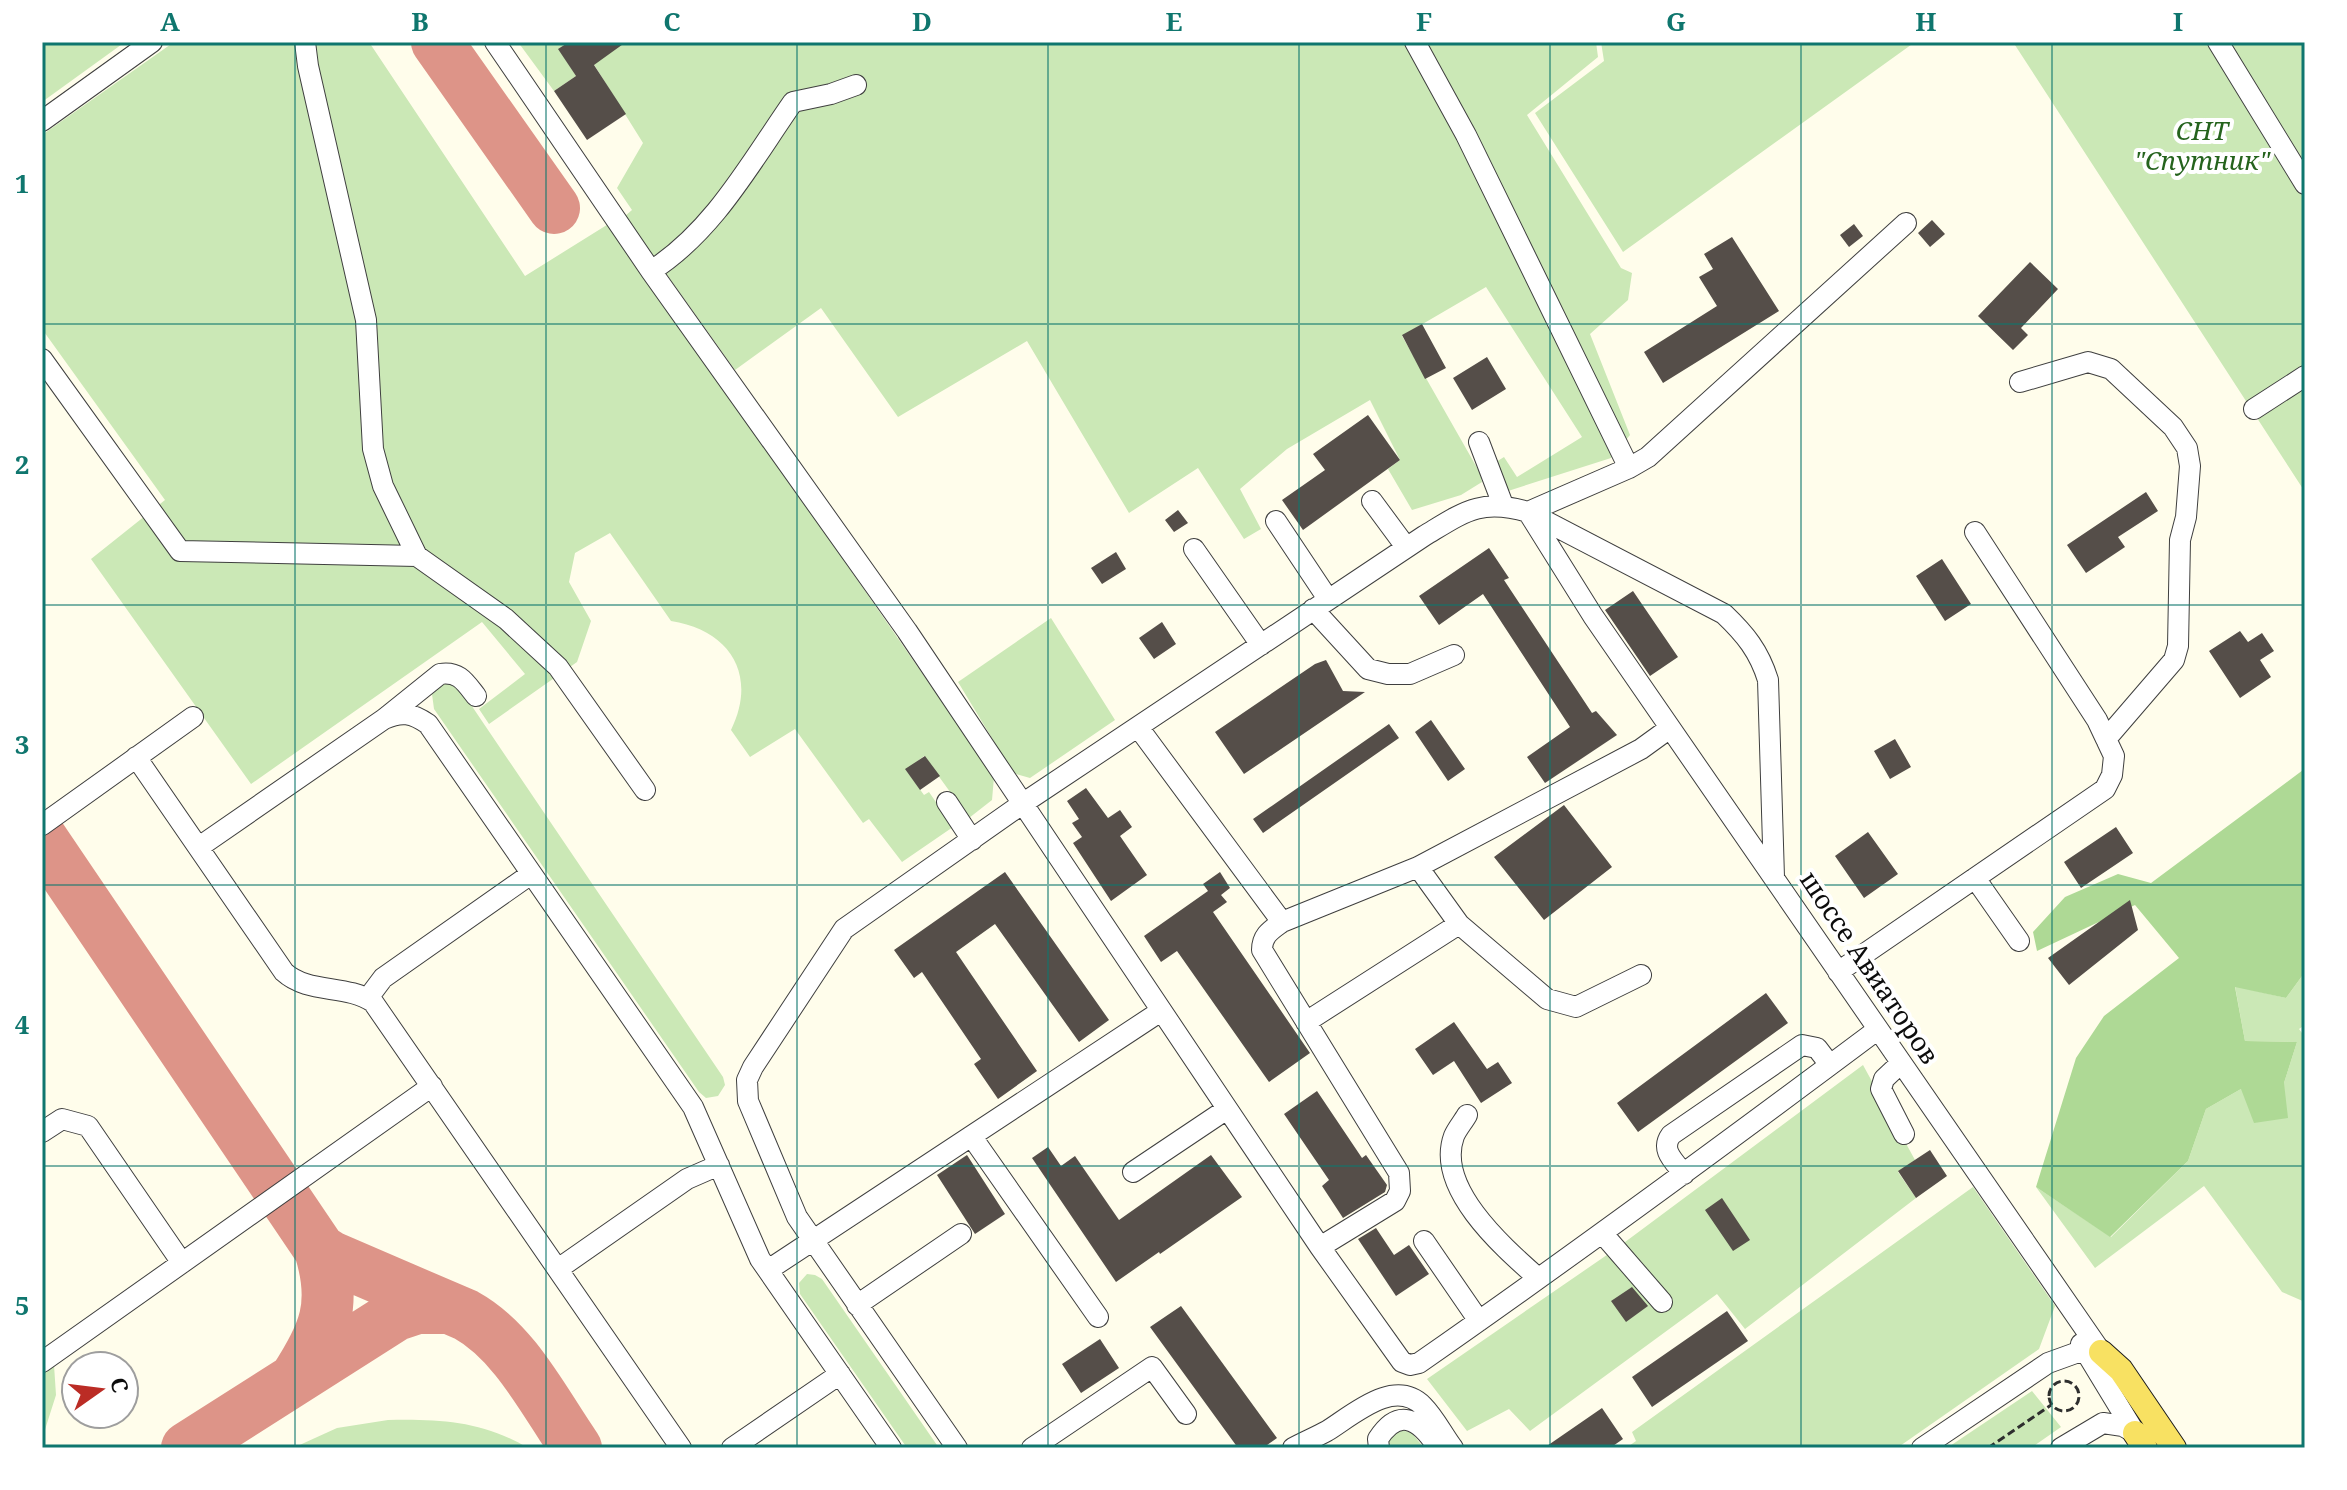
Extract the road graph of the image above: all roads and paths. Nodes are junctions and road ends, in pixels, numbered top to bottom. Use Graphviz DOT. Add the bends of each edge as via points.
graph roads {
  1 [pos="152,42"];
  2 [pos="305,42"];
  3 [pos="495,42"];
  4 [pos="1415,42"];
  5 [pos="2218,42"];
  6 [pos="856,85"];
  7 [pos="42,121"];
  8 [pos="2302,172"];
  9 [pos="1906,223"];
  10 [pos="651,271"];
  11 [pos="42,359"];
  12 [pos="2305,376"];
  13 [pos="2020,382"];
  14 [pos="2254,409"];
  15 [pos="1479,442"];
  16 [pos="1629,468"];
  17 [pos="1372,501"];
  18 [pos="1503,505"];
  19 [pos="1528,512"];
  20 [pos="1276,521"];
  21 [pos="1975,532"];
  22 [pos="1406,547"];
  23 [pos="1194,549"];
  24 [pos="417,556"];
  25 [pos="1321,604"];
  26 [pos="1261,645"];
  27 [pos="1454,655"];
  28 [pos="476,696"];
  29 [pos="193,717"];
  30 [pos="384,719"];
  31 [pos="1138,727"];
  32 [pos="1670,728"];
  33 [pos="2106,739"];
  34 [pos="136,757"];
  35 [pos="645,790"];
  36 [pos="947,802"];
  37 [pos="1022,804"];
  38 [pos="42,825"];
  39 [pos="972,840"];
  40 [pos="199,847"];
  41 [pos="1418,867"];
  42 [pos="531,874"];
  43 [pos="1774,877"];
  44 [pos="1975,878"];
  45 [pos="1282,922"];
  46 [pos="1459,924"];
  47 [pos="2019,941"];
  48 [pos="1838,972"];
  49 [pos="1641,975"];
  50 [pos="368,998"];
  51 [pos="1161,1011"];
  52 [pos="1306,1022"];
  53 [pos="1877,1030"];
  54 [pos="1901,1063"];
  55 [pos="1830,1065"];
  56 [pos="432,1086"];
  57 [pos="1227,1109"];
  58 [pos="1467,1115"];
  59 [pos="42,1132"];
  60 [pos="1904,1134"];
  61 [pos="972,1137"];
  62 [pos="719,1165"];
  63 [pos="1133,1172"];
  64 [pos="1684,1174"];
  65 [pos="961,1234"];
  66 [pos="1603,1234"];
  67 [pos="812,1241"];
  68 [pos="1424,1241"];
  69 [pos="1320,1247"];
  70 [pos="182,1263"];
  71 [pos="558,1269"];
  72 [pos="768,1270"];
  73 [pos="1538,1278"];
  74 [pos="1662,1302"];
  75 [pos="857,1305"];
  76 [pos="1098,1317"];
  77 [pos="1479,1321"];
  78 [pos="2092,1351"];
  79 [pos="42,1362"];
  80 [pos="840,1374"];
  81 [pos="2051,1405"];
  82 [pos="1186,1414"];
  83 [pos="1327,1440"];
  84 [pos="2140,1440"];
  85 [pos="681,1448"];
  86 [pos="732,1448"];
  87 [pos="891,1448"];
  88 [pos="957,1448"];
  89 [pos="1032,1448"];
  90 [pos="1293,1448"];
  91 [pos="1379,1448"];
  92 [pos="1439,1448"];
  93 [pos="1453,1448"];
  94 [pos="1922,1448"];
  95 [pos="1988,1448"];
  96 [pos="2061,1448"];
  97 [pos="2174,1448"];
  1 -- 7 [label="street"];
  2 -- 24 [label="street" via="366,320 373,449 383,486"];
  3 -- 10 [label="street"];
  4 -- 16 [label="street"];
  5 -- 8 [label="street"];
  6 -- 10 [label="street" via="793,102 714,215 674,257"];
  9 -- 16 [label="street" via="1648,457"];
  10 -- 37 [label="street" via="907,631"];
  11 -- 24 [label="street" via="180,551"];
  12 -- 14 [label="street"];
  13 -- 33 [label="street" via="2088,362 2111,369 2173,427 2187,448 2178,646 2174,660"];
  15 -- 18 [label="street"];
  16 -- 19 [label="street"];
  17 -- 22 [label="street"];
  18 -- 19 [label="street"];
  18 -- 22 [label="street" via="1481,506"];
  19 -- 32 [label="street, шоссе Авиаторов"];
  19 -- 43 [label="street" via="1724,614 1761,657 1768,680"];
  20 -- 25 [label="street"];
  21 -- 33 [label="street"];
  22 -- 25 [label="street"];
  23 -- 26 [label="street"];
  24 -- 35 [label="street" via="506,619 558,667"];
  25 -- 26 [label="street"];
  25 -- 27 [label="street" via="1368,669 1410,674"];
  26 -- 31 [label="street"];
  28 -- 30 [label="street" via="460,676 440,674"];
  29 -- 34 [label="street"];
  30 -- 40 [label="street"];
  30 -- 42 [label="street" via="404,713 428,724"];
  31 -- 37 [label="street"];
  31 -- 45 [label="street"];
  32 -- 41 [label="street" via="1641,749"];
  32 -- 43 [label="street, шоссе Авиаторов"];
  33 -- 44 [label="street" via="2114,756 2105,789"];
  34 -- 38 [label="street"];
  34 -- 40 [label="street"];
  36 -- 39 [label="street"];
  37 -- 39 [label="street"];
  37 -- 51 [label="street"];
  39 -- 67 [label="street" via="838,934 749,1074 748,1101"];
  40 -- 50 [label="street" via="292,979"];
  41 -- 45 [label="street"];
  41 -- 46 [label="street"];
  42 -- 50 [label="street" via="383,978"];
  42 -- 62 [label="street" via="693,1107"];
  43 -- 48 [label="street, шоссе Авиаторов"];
  44 -- 47 [label="street"];
  44 -- 48 [label="street"];
  45 -- 52 [label="street" via="1268,932 1262,950"];
  46 -- 49 [label="street" via="1547,999 1562,1005 1576,1007"];
  46 -- 52 [label="street"];
  48 -- 53 [label="street, шоссе Авиаторов"];
  50 -- 56 [label="street"];
  51 -- 57 [label="street"];
  51 -- 61 [label="street"];
  52 -- 69 [label="street" via="1401,1181 1395,1201"];
  53 -- 54 [label="street, шоссе Авиаторов"];
  53 -- 55 [label="street"];
  54 -- 60 [label="street" via="1881,1089"];
  54 -- 78 [label="street, шоссе Авиаторов" via="2014,1222"];
  55 -- 64 [label="street"];
  55 -- 64 [label="street" via="1817,1048 1802,1045 1671,1135 1666,1151"];
  56 -- 70 [label="street"];
  56 -- 71 [label="street"];
  57 -- 63 [label="street"];
  57 -- 69 [label="street"];
  58 -- 73 [label="street" via="1454,1138 1452,1168 1463,1199"];
  59 -- 70 [label="street" via="62,1119 88,1126"];
  61 -- 67 [label="street"];
  61 -- 76 [label="street"];
  62 -- 71 [label="street" via="687,1179"];
  62 -- 72 [label="street"];
  64 -- 66 [label="street"];
  65 -- 75 [label="street"];
  66 -- 73 [label="street"];
  66 -- 74 [label="street"];
  67 -- 72 [label="street"];
  67 -- 75 [label="street"];
  68 -- 77 [label="street"];
  69 -- 77 [label="street" via="1402,1362 1419,1363"];
  70 -- 79 [label="street"];
  71 -- 85 [label="street"];
  72 -- 80 [label="street"];
  73 -- 77 [label="street"];
  75 -- 88 [label="street"];
  78 -- 84 [label="street"];
  78 -- 94 [label="street" via="2048,1363"];
  78 -- 97 [label="main road, шоссе Авиаторов" via="2121,1370"];
  80 -- 86 [label="street"];
  80 -- 87 [label="street"];
  81 -- 81 [label="path" via="2073,1408 2079,1394 2075,1385 2056,1383 2050,1390"];
  81 -- 95 [label="path"];
  82 -- 89 [label="street" via="1152,1367"];
  83 -- 90 [label="street"];
  83 -- 93 [label="street" via="1375,1401 1395,1396 1423,1407"];
  84 -- 96 [label="street" via="2123,1426 2103,1423"];
  91 -- 92 [label="street" via="1387,1425 1402,1419 1427,1431"];
}
